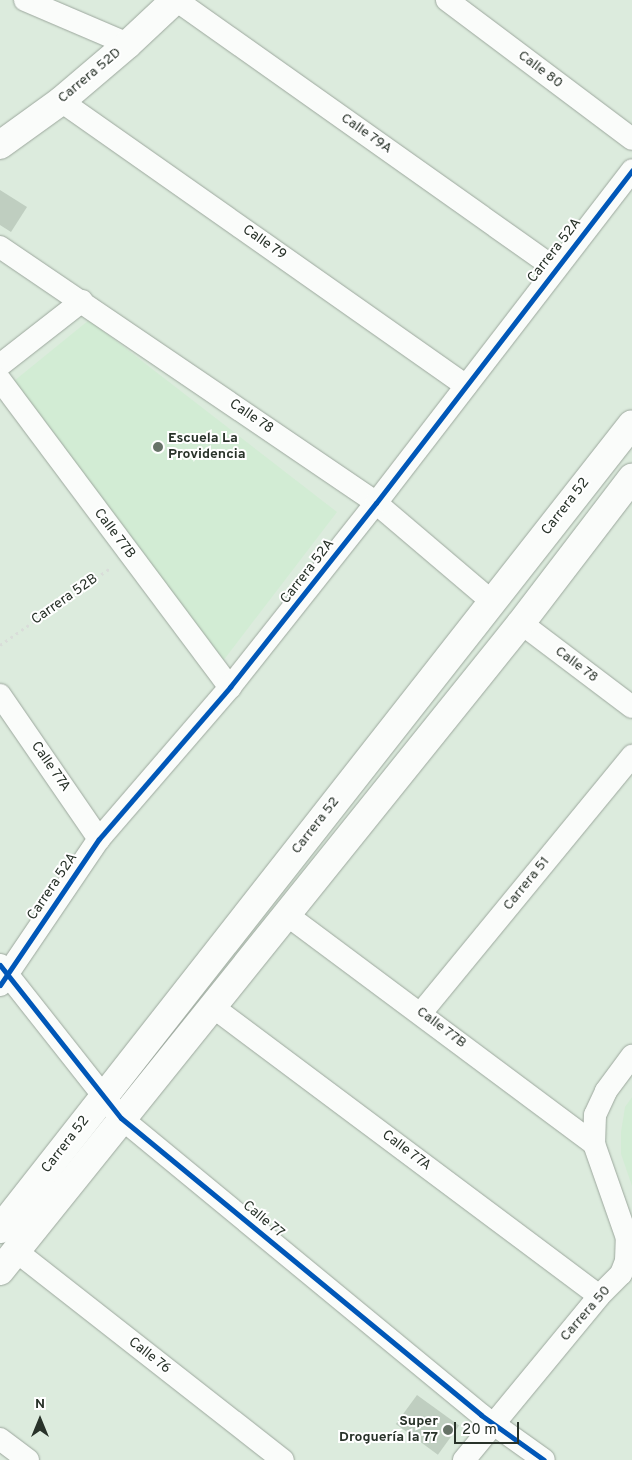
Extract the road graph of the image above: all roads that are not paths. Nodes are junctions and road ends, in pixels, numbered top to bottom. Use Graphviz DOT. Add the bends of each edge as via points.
graph roads {
  1 [pos="25,0"];
  2 [pos="175,0"];
  3 [pos="447,0"];
  4 [pos="128,44"];
  5 [pos="61,101"];
  6 [pos="632,139"];
  7 [pos="0,145"];
  8 [pos="632,170"];
  9 [pos="0,247"];
  10 [pos="555,268"];
  11 [pos="82,301"];
  12 [pos="0,365"];
  13 [pos="0,380"];
  14 [pos="466,386"];
  15 [pos="632,424"];
  16 [pos="632,478"];
  17 [pos="376,503"];
  18 [pos="492,601"];
  19 [pos="521,623"];
  20 [pos="230,687"];
  21 [pos="0,695"];
  22 [pos="632,707"];
  23 [pos="632,756"];
  24 [pos="99,838"];
  25 [pos="287,915"];
  26 [pos="3,975"];
  27 [pos="213,1006"];
  28 [pos="421,1013"];
  29 [pos="632,1056"];
  30 [pos="105,1097"];
  31 [pos="121,1118"];
  32 [pos="594,1144"];
  33 [pos="0,1229"];
  34 [pos="8,1261"];
  35 [pos="599,1296"];
  36 [pos="493,1423"];
  37 [pos="0,1439"];
  38 [pos="28,1460"];
  39 [pos="283,1460"];
  40 [pos="464,1460"];
  41 [pos="544,1460"];
  1 -- 4 [label="street"];
  2 -- 4 [label="main road, Carrera 52D"];
  2 -- 10 [label="street, Calle 79A"];
  3 -- 6 [label="street, Calle 80"];
  4 -- 5 [label="main road, Carrera 52D"];
  5 -- 7 [label="main road, Carrera 52D"];
  5 -- 14 [label="street, Calle 79"];
  8 -- 10 [label="street, Carrera 52A"];
  9 -- 11 [label="street, Calle 78"];
  10 -- 14 [label="street, Carrera 52A"];
  11 -- 12 [label="street"];
  11 -- 17 [label="street, Calle 78"];
  13 -- 20 [label="street, Calle 77B"];
  14 -- 17 [label="street, Carrera 52A"];
  15 -- 18 [label="main road, Carrera 52"];
  16 -- 19 [label="main road, Carrera 52"];
  17 -- 18 [label="street, Calle 78"];
  17 -- 20 [label="street, Carrera 52A"];
  18 -- 30 [label="main road, Carrera 52"];
  19 -- 22 [label="street, Calle 78"];
  19 -- 25 [label="main road, Carrera 52"];
  20 -- 24 [label="street, Carrera 52A"];
  21 -- 24 [label="street, Calle 77A"];
  23 -- 28 [label="street, Carrera 51"];
  24 -- 26 [label="street, Carrera 52A"];
  25 -- 27 [label="main road, Carrera 52"];
  25 -- 28 [label="street, Calle 77B"];
  26 -- 30 [label="street, Calle 77"];
  27 -- 31 [label="main road, Carrera 52"];
  27 -- 35 [label="street, Calle 77A"];
  28 -- 32 [label="street, Calle 77B"];
  29 -- 32 [label="street" via="606,1091 595,1115"];
  30 -- 31 [label="street, Calle 77"];
  30 -- 33 [label="main road, Carrera 52"];
  31 -- 34 [label="main road, Carrera 52"];
  31 -- 36 [label="street, Calle 77"];
  32 -- 35 [label="street, Carrera 50" via="627,1238 626,1262 621,1274"];
  34 -- 39 [label="street, Calle 76"];
  35 -- 36 [label="street, Carrera 50"];
  36 -- 40 [label="street, Carrera 50"];
  36 -- 41 [label="street, Calle 77"];
  37 -- 38 [label="street"];
}
